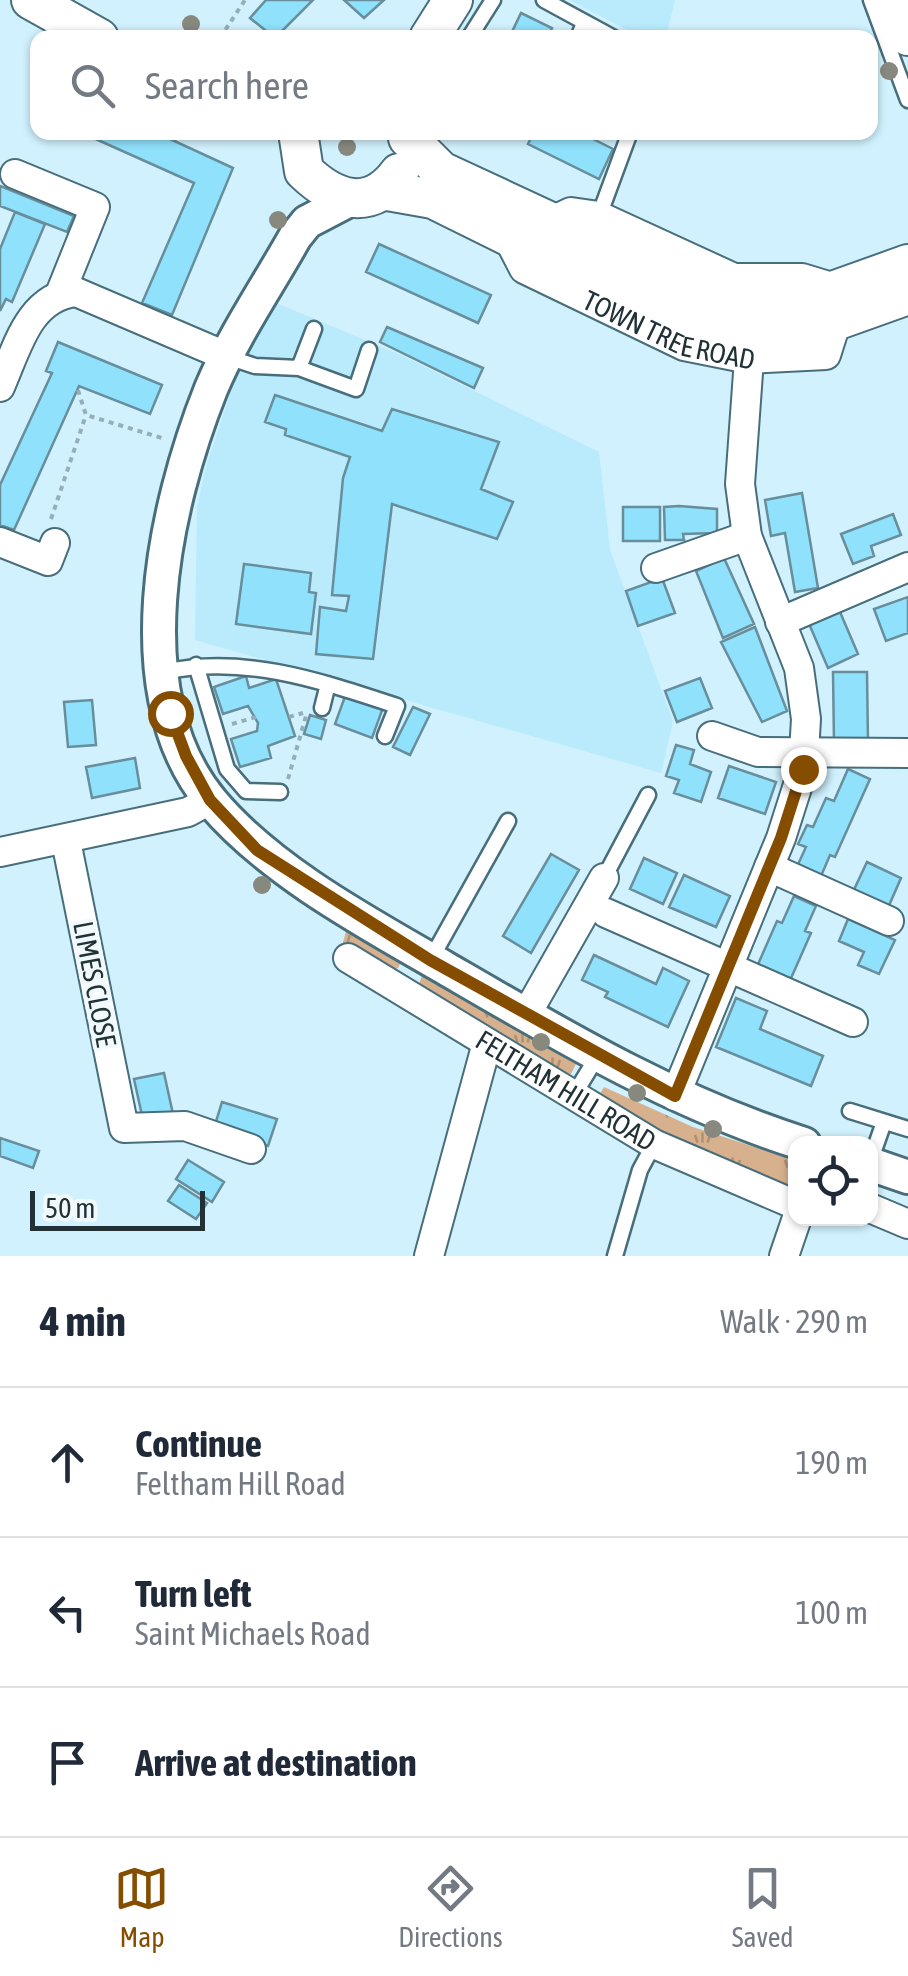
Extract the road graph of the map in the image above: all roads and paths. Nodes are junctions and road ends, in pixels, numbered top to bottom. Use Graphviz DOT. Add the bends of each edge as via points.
graph roads {
  1 [pos="31,0"];
  2 [pos="245,0"];
  3 [pos="453,0"];
  4 [pos="494,0"];
  5 [pos="544,0"];
  6 [pos="871,0"];
  7 [pos="894,0"];
  8 [pos="85,30"];
  9 [pos="225,30"];
  10 [pos="434,30"];
  11 [pos="474,30"];
  12 [pos="581,30"];
  13 [pos="908,36"];
  14 [pos="908,100"];
  15 [pos="295,140"];
  16 [pos="407,140"];
  17 [pos="412,140"];
  18 [pos="627,140"];
  19 [pos="15,174"];
  20 [pos="315,181"];
  21 [pos="367,195"];
  22 [pos="600,216"];
  23 [pos="307,222"];
  24 [pos="548,222"];
  25 [pos="506,234"];
  26 [pos="908,264"];
  27 [pos="60,294"];
  28 [pos="908,295"];
  29 [pos="838,304"];
  30 [pos="314,329"];
  31 [pos="369,350"];
  32 [pos="228,357"];
  33 [pos="750,359"];
  34 [pos="299,368"];
  35 [pos="0,387"];
  36 [pos="78,390"];
  37 [pos="86,415"];
  38 [pos="190,448"];
  39 [pos="746,536"];
  40 [pos="0,542"];
  41 [pos="56,543"];
  42 [pos="908,567"];
  43 [pos="656,568"];
  44 [pos="780,622"];
  45 [pos="196,665"];
  46 [pos="164,672"];
  47 [pos="328,684"];
  48 [pos="322,708"];
  49 [pos="256,717"];
  50 [pos="289,717"];
  51 [pos="215,729"];
  52 [pos="385,736"];
  53 [pos="712,736"];
  54 [pos="908,753"];
  55 [pos="804,756"];
  56 [pos="280,792"];
  57 [pos="648,795"];
  58 [pos="210,800"];
  59 [pos="508,821"];
  60 [pos="66,841"];
  61 [pos="0,852"];
  62 [pos="769,867"];
  63 [pos="604,878"];
  64 [pos="606,913"];
  65 [pos="889,921"];
  66 [pos="425,956"];
  67 [pos="348,958"];
  68 [pos="727,966"];
  69 [pos="400,987"];
  70 [pos="526,1015"];
  71 [pos="853,1022"];
  72 [pos="487,1043"];
  73 [pos="597,1057"];
  74 [pos="575,1093"];
  75 [pos="675,1096"];
  76 [pos="850,1111"];
  77 [pos="884,1122"];
  78 [pos="908,1129"];
  79 [pos="788,1138"];
  80 [pos="654,1144"];
  81 [pos="251,1150"];
  82 [pos="879,1172"];
  83 [pos="788,1201"];
  84 [pos="878,1211"];
  85 [pos="908,1224"];
  86 [pos="794,1226"];
  87 [pos="429,1256"];
  88 [pos="615,1256"];
  89 [pos="784,1256"];
  1 -- 8 [label="main road"];
  2 -- 9 [label="path"];
  3 -- 10 [label="main road"];
  4 -- 11 [label="lane"];
  5 -- 12 [label="lane"];
  6 -- 14 [label="lane"];
  7 -- 13 [label="main road"];
  15 -- 20 [label="main road" via="304,171"];
  16 -- 21 [label="main road" via="405,161"];
  17 -- 24 [label="main road, TOWN TREE ROAD" via="440,171"];
  18 -- 22 [label="lane"];
  19 -- 27 [label="street" via="96,208"];
  20 -- 21 [label="main road, TOWN TREE ROAD" via="332,195"];
  20 -- 23 [label="street, FELTHAM HILL ROAD"];
  21 -- 23 [label="street, FELTHAM HILL ROAD"];
  21 -- 25 [label="main road, TOWN TREE ROAD" via="433,199"];
  22 -- 24 [label="street" via="571,212"];
  22 -- 29 [label="street" via="734,278 802,278"];
  23 -- 32 [label="street, FELTHAM HILL ROAD"];
  24 -- 29 [label="main road, TOWN TREE ROAD" via="706,294 755,304 813,298"];
  25 -- 29 [label="main road, TOWN TREE ROAD" via="682,322 770,335"];
  25 -- 33 [label="street, TOWN TREE ROAD" via="524,270 684,346"];
  26 -- 29 [label="main road, TOWN TREE ROAD"];
  27 -- 32 [label="street" via="76,292"];
  27 -- 35 [label="street" via="33,313"];
  28 -- 29 [label="main road, TOWN TREE ROAD"];
  29 -- 33 [label="street, TOWN TREE ROAD" via="826,355"];
  30 -- 34 [label="lane"];
  31 -- 34 [label="lane" via="356,389"];
  32 -- 34 [label="lane"];
  32 -- 38 [label="street, FELTHAM HILL ROAD"];
  33 -- 39 [label="street" via="740,484"];
  36 -- 37 [label="path"];
  37 -- 38 [label="path"];
  37 -- 41 [label="path" via="48,531"];
  38 -- 46 [label="street, FELTHAM HILL ROAD" via="159,594"];
  39 -- 43 [label="street"];
  39 -- 44 [label="street"];
  40 -- 41 [label="street" via="48,561"];
  42 -- 44 [label="street"];
  44 -- 55 [label="street" via="798,668"];
  45 -- 46 [label="lane"];
  45 -- 47 [label="lane" via="255,668"];
  45 -- 51 [label="lane"];
  46 -- 58 [label="street, FELTHAM HILL ROAD" via="170,713"];
  47 -- 48 [label="lane"];
  47 -- 52 [label="lane" via="397,706"];
  49 -- 51 [label="path"];
  50 -- 56 [label="path" via="307,712"];
  51 -- 56 [label="lane" via="227,769 246,791"];
  53 -- 55 [label="street" via="758,752"];
  54 -- 55 [label="street"];
  55 -- 62 [label="street"];
  57 -- 63 [label="lane"];
  58 -- 60 [label="street" via="188,812"];
  58 -- 66 [label="street, FELTHAM HILL ROAD" via="257,850"];
  59 -- 66 [label="lane"];
  60 -- 61 [label="street"];
  60 -- 81 [label="street, LIMES CLOSE" via="124,1128 184,1126"];
  62 -- 65 [label="street"];
  62 -- 68 [label="street"];
  63 -- 70 [label="street"];
  64 -- 68 [label="street"];
  66 -- 69 [label="lane"];
  66 -- 70 [label="street, FELTHAM HILL ROAD"];
  67 -- 69 [label="street, FELTHAM HILL ROAD"];
  68 -- 71 [label="street"];
  68 -- 75 [label="street"];
  69 -- 72 [label="street, FELTHAM HILL ROAD"];
  70 -- 73 [label="street, FELTHAM HILL ROAD"];
  72 -- 74 [label="street, FELTHAM HILL ROAD"];
  72 -- 87 [label="street"];
  73 -- 74 [label="lane"];
  73 -- 75 [label="street, FELTHAM HILL ROAD"];
  74 -- 80 [label="street, FELTHAM HILL ROAD"];
  75 -- 79 [label="street, FELTHAM HILL ROAD"];
  76 -- 77 [label="lane"];
  77 -- 78 [label="lane"];
  77 -- 82 [label="lane"];
  80 -- 83 [label="street, FELTHAM HILL ROAD"];
  80 -- 88 [label="lane"];
  84 -- 85 [label="street"];
  86 -- 89 [label="street"];
}
